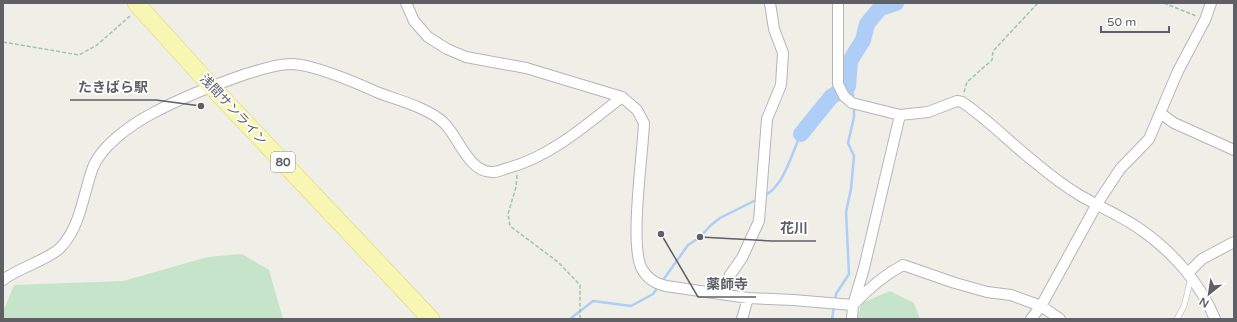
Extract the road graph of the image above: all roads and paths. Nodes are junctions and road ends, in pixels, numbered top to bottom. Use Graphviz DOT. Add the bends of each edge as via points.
graph roads {
  1 [pos="406,3"];
  2 [pos="770,3"];
  3 [pos="838,3"];
  4 [pos="1038,3"];
  5 [pos="1164,3"];
  6 [pos="1211,3"];
  7 [pos="138,5"];
  8 [pos="1205,20"];
  9 [pos="3,42"];
  10 [pos="211,86"];
  11 [pos="622,97"];
  12 [pos="962,102"];
  13 [pos="1160,113"];
  14 [pos="900,115"];
  15 [pos="1234,150"];
  16 [pos="518,165"];
  17 [pos="1097,204"];
  18 [pos="1234,242"];
  19 [pos="1190,275"];
  20 [pos="3,280"];
  21 [pos="723,294"];
  22 [pos="748,298"];
  23 [pos="853,305"];
  24 [pos="1041,306"];
  25 [pos="431,319"];
  26 [pos="580,319"];
  27 [pos="742,319"];
  28 [pos="852,319"];
  29 [pos="1031,319"];
  30 [pos="1060,319"];
  31 [pos="1177,319"];
  32 [pos="1215,319"];
  1 -- 11 [label="street" via="414,21 428,37 460,54 526,68"];
  2 -- 21 [label="street" via="774,29 783,53 781,85 767,119 759,221 742,258 730,275"];
  3 -- 14 [label="street" via="839,89 852,103"];
  4 -- 12 [label="path" via="993,51 992,60 967,82"];
  5 -- 8 [label="path"];
  6 -- 8 [label="street"];
  7 -- 9 [label="path" via="97,45 79,55"];
  7 -- 10 [label="main road, 浅間サンライン / 80"];
  8 -- 13 [label="street" via="1178,71"];
  10 -- 16 [label="street" via="267,67 292,64 307,66 423,110 443,122 468,158 484,169 493,172"];
  10 -- 20 [label="street" via="152,113 118,136 93,168 70,234 59,249"];
  10 -- 25 [label="main road, 浅間サンライン / 80"];
  11 -- 16 [label="street" via="556,148"];
  11 -- 21 [label="street" via="637,110 644,123 636,225 641,268 660,285"];
  12 -- 14 [label="street" via="957,101 928,112"];
  12 -- 17 [label="street" via="1036,164 1081,196"];
  13 -- 15 [label="street" via="1174,123"];
  13 -- 17 [label="street" via="1148,139 1120,169"];
  14 -- 23 [label="street"];
  16 -- 26 [label="path" via="516,188 508,214 510,226 558,262 580,285"];
  17 -- 19 [label="street" via="1138,228"];
  17 -- 24 [label="street"];
  18 -- 19 [label="street" via="1202,259"];
  19 -- 31 [label="lane" via="1184,306"];
  19 -- 32 [label="street" via="1208,302"];
  21 -- 22 [label="street"];
  22 -- 23 [label="street"];
  22 -- 27 [label="street"];
  23 -- 24 [label="street" via="890,272 903,265 987,292 1011,294"];
  23 -- 28 [label="street"];
  24 -- 29 [label="street"];
  24 -- 30 [label="street"];
}
